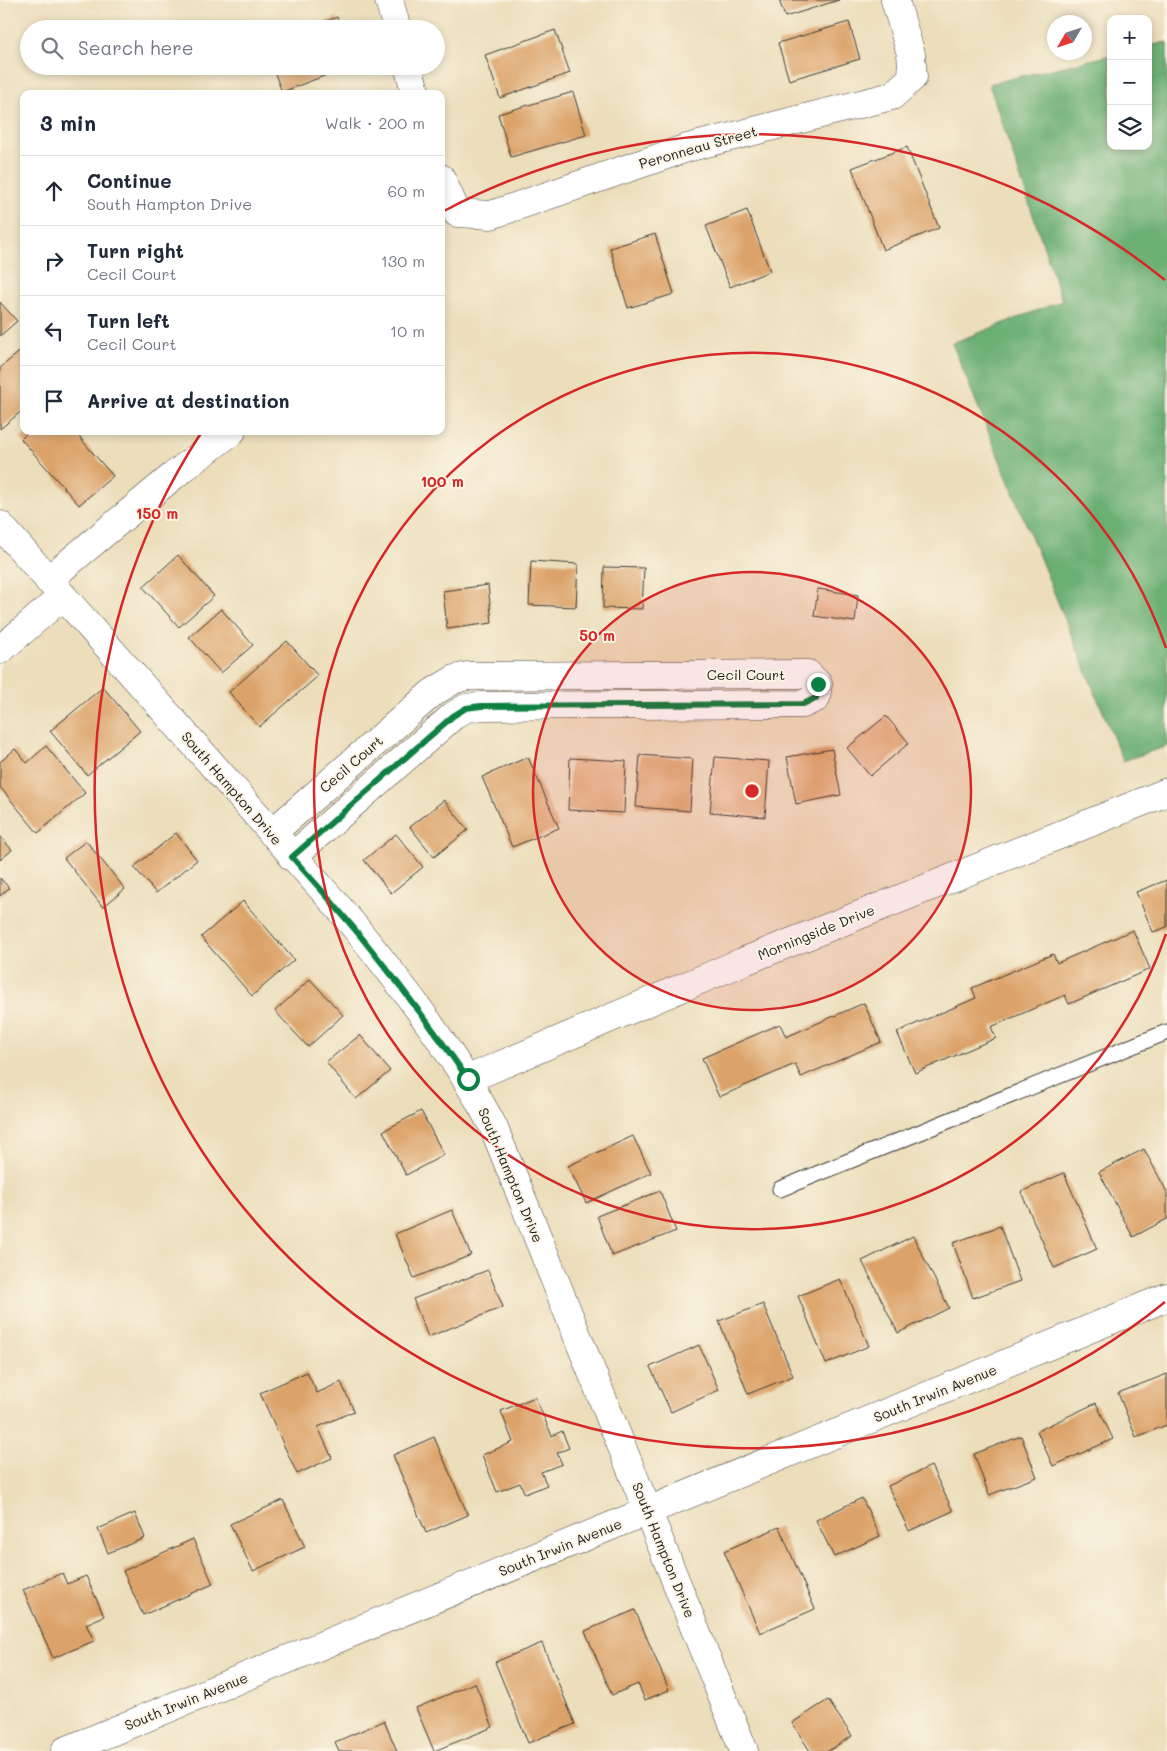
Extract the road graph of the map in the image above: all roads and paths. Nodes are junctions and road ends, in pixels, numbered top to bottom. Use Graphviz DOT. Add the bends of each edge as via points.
graph roads {
  1 [pos="389,0"];
  2 [pos="896,0"];
  3 [pos="395,20"];
  4 [pos="411,75"];
  5 [pos="415,90"];
  6 [pos="445,187"];
  7 [pos="227,435"];
  8 [pos="0,525"];
  9 [pos="55,588"];
  10 [pos="0,650"];
  11 [pos="455,679"];
  12 [pos="466,708"];
  13 [pos="1167,792"];
  14 [pos="272,834"];
  15 [pos="292,857"];
  16 [pos="1167,1032"];
  17 [pos="468,1079"];
  18 [pos="780,1189"];
  19 [pos="1167,1297"];
  20 [pos="648,1511"];
  21 [pos="65,1751"];
  22 [pos="744,1751"];
  1 -- 3 [label="street"];
  2 -- 6 [label="street, Peronneau Street" via="911,54 912,77 892,96 687,148 490,214 457,213"];
  4 -- 5 [label="street"];
  7 -- 9 [label="street" via="173,476"];
  8 -- 9 [label="street, South Hampton Drive"];
  9 -- 10 [label="street"];
  9 -- 14 [label="street, South Hampton Drive"];
  11 -- 12 [label="street"];
  11 -- 12 [label="street, Cecil Court" via="468,676 808,674 818,684 816,698 803,704"];
  11 -- 14 [label="street, Cecil Court" via="432,693"];
  12 -- 15 [label="street"];
  13 -- 17 [label="street, Morningside Drive" via="742,962"];
  14 -- 15 [label="street, South Hampton Drive"];
  15 -- 17 [label="street, South Hampton Drive" via="385,964"];
  16 -- 18 [label="lane"];
  17 -- 20 [label="street, South Hampton Drive" via="493,1126"];
  19 -- 20 [label="street, South Irwin Avenue"];
  20 -- 21 [label="street, South Irwin Avenue"];
  20 -- 22 [label="street, South Hampton Drive"];
}
